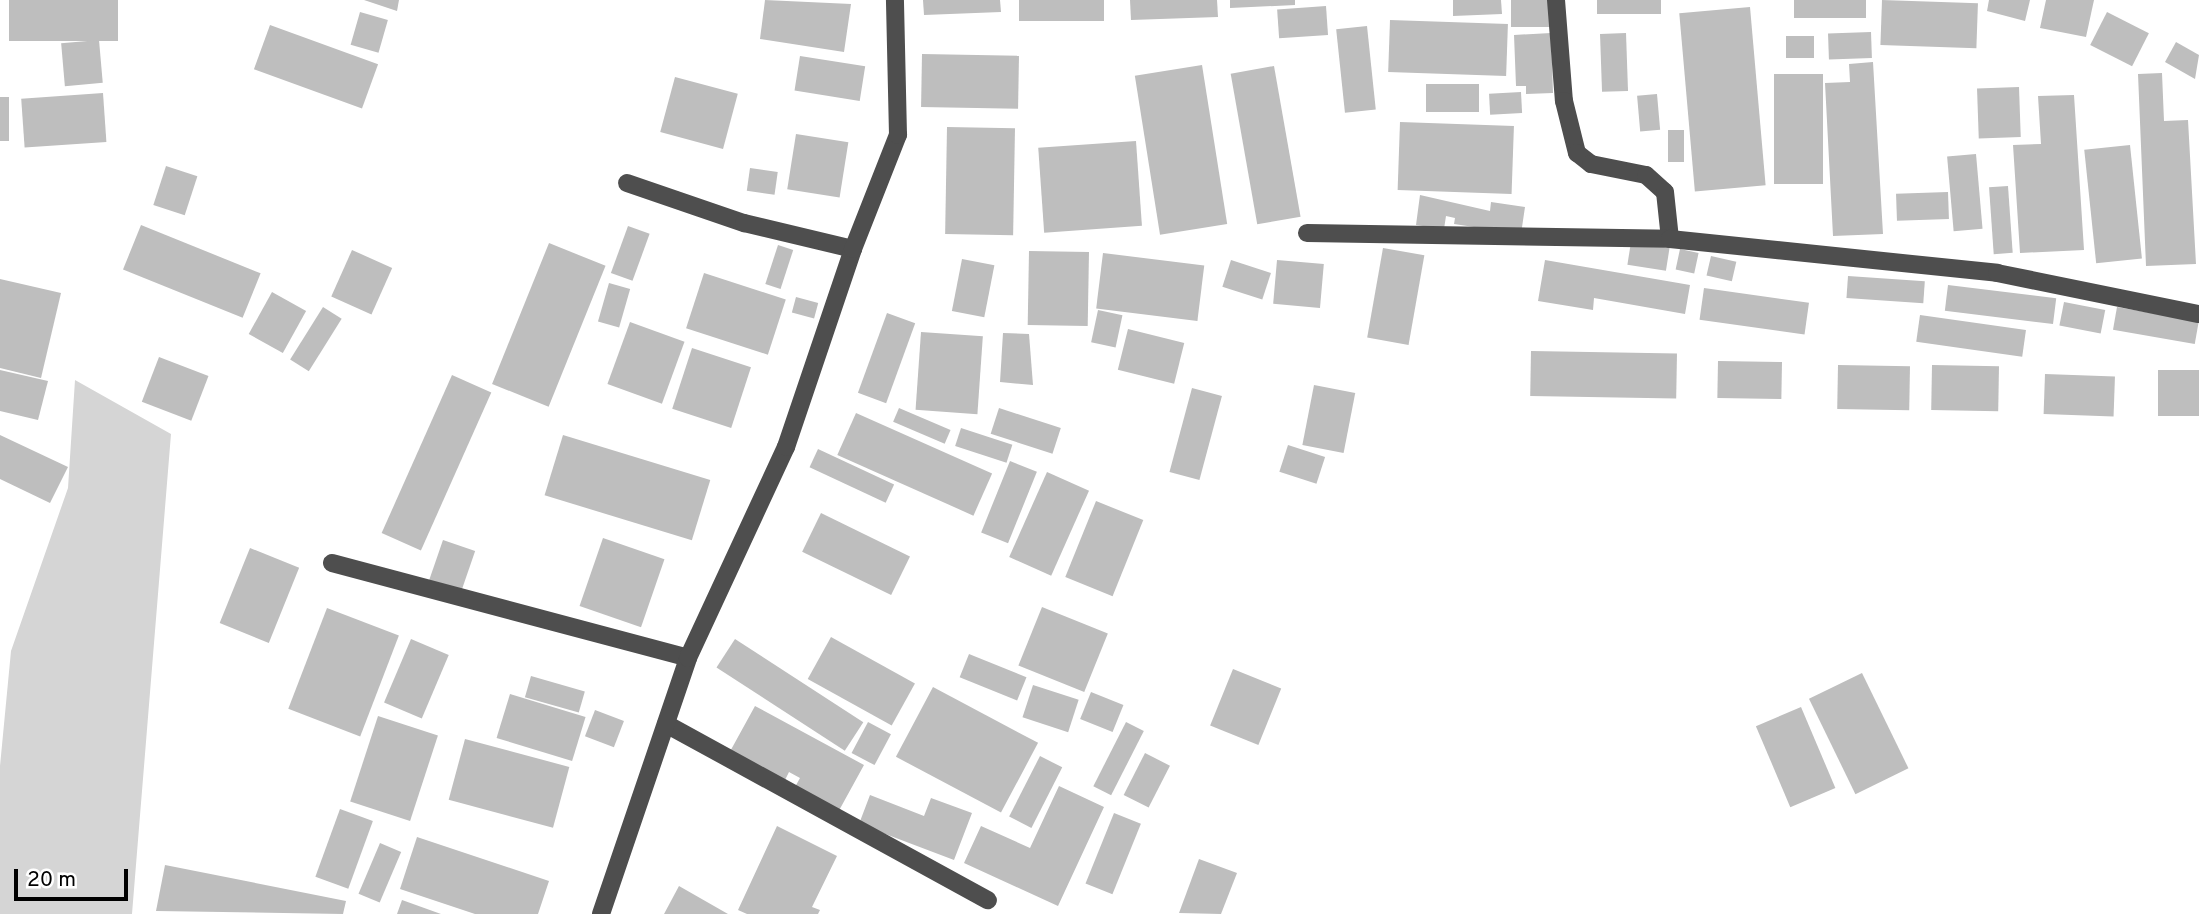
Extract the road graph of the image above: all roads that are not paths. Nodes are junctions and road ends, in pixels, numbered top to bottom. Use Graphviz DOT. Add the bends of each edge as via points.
graph roads {
  1 [pos="895,0"];
  2 [pos="1556,0"];
  3 [pos="627,183"];
  4 [pos="1307,233"];
  5 [pos="1670,239"];
  6 [pos="853,248"];
  7 [pos="2199,314"];
  8 [pos="332,564"];
  9 [pos="688,658"];
  10 [pos="667,724"];
  11 [pos="988,900"];
  12 [pos="601,914"];
  1 -- 6 [label="street" via="898,135"];
  2 -- 5 [label="street" via="1564,101 1577,153 1591,164 1646,175 1665,192"];
  3 -- 6 [label="street" via="744,223"];
  4 -- 5 [label="street"];
  5 -- 7 [label="street" via="1997,273"];
  6 -- 9 [label="street" via="786,447"];
  8 -- 9 [label="street"];
  9 -- 10 [label="street"];
  10 -- 11 [label="street"];
  10 -- 12 [label="street"];
}
